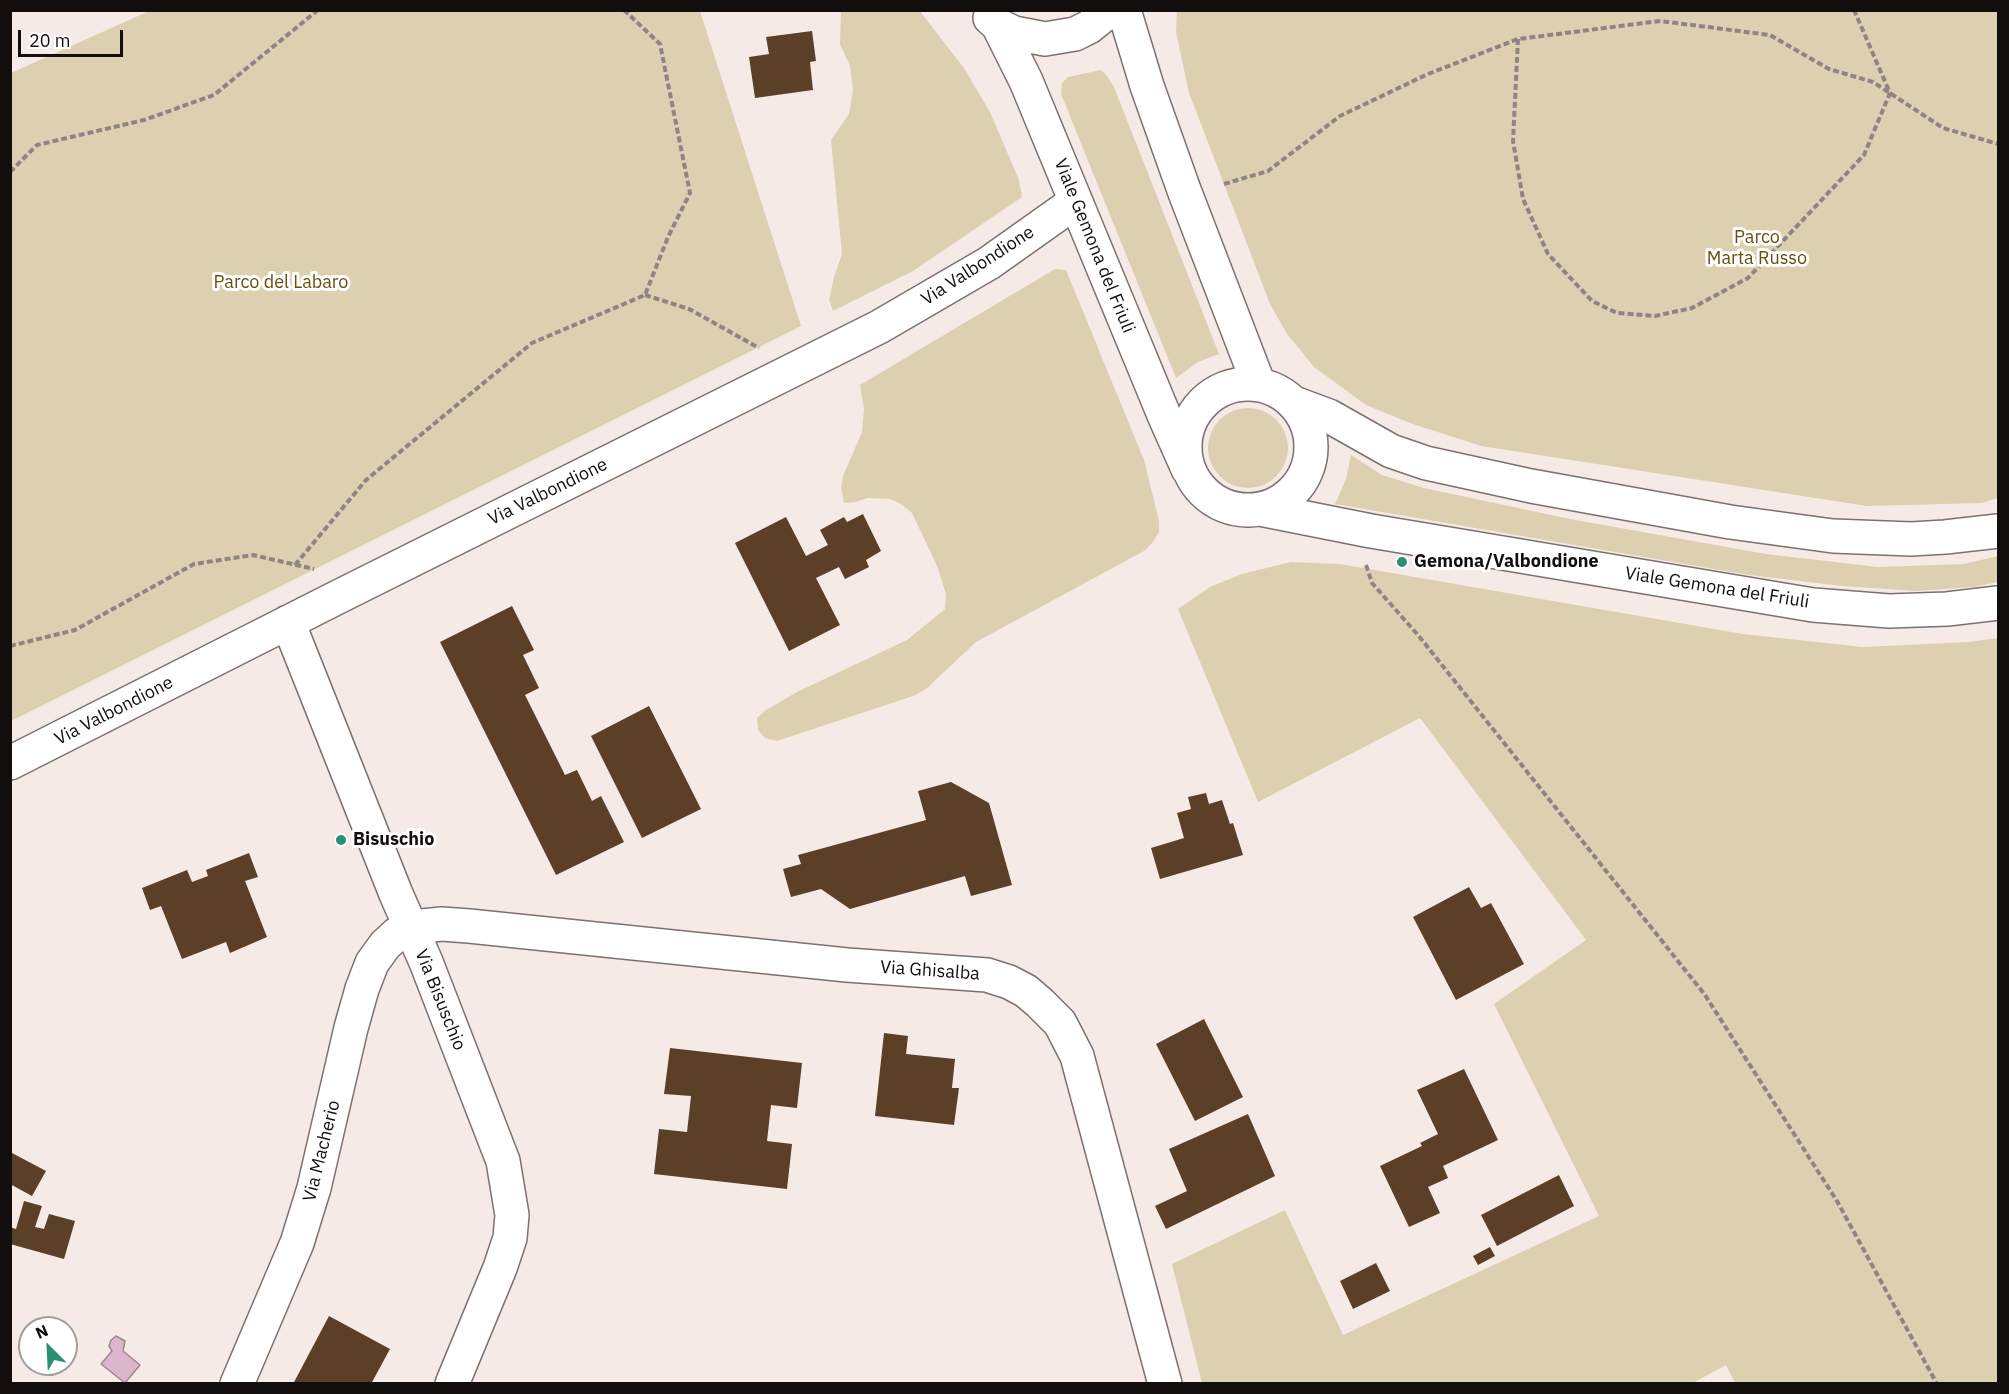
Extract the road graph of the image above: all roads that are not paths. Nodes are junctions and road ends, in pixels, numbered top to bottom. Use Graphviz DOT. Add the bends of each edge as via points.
graph roads {
  1 [pos="1110,10"];
  2 [pos="1124,10"];
  3 [pos="991,18"];
  4 [pos="1075,202"];
  5 [pos="1259,385"];
  6 [pos="1294,403"];
  7 [pos="1188,469"];
  8 [pos="1260,509"];
  9 [pos="1998,531"];
  10 [pos="1998,603"];
  11 [pos="288,622"];
  12 [pos="10,763"];
  13 [pos="411,929"];
  14 [pos="237,1383"];
  15 [pos="452,1383"];
  16 [pos="1165,1383"];
  1 -- 3 [label="street" via="1089,27 1061,38 1036,39 1014,33"];
  2 -- 5 [label="street" via="1180,179"];
  3 -- 4 [label="street, Viale Gemona del Friuli" via="1026,81"];
  4 -- 7 [label="street, Viale Gemona del Friuli"];
  4 -- 11 [label="street, Via Valbondione" via="989,263 879,327"];
  5 -- 6 [label="street" via="1278,391"];
  5 -- 7 [label="street" via="1237,385 1216,392 1199,406 1188,425 1184,447"];
  6 -- 8 [label="street" via="1309,424 1309,465 1298,485 1282,501"];
  6 -- 9 [label="street" via="1329,416 1391,451 1426,463 1578,495 1833,536 1911,539"];
  7 -- 8 [label="street" via="1209,498 1242,510"];
  8 -- 10 [label="street, Viale Gemona del Friuli" via="1371,531 1852,609 1947,609"];
  11 -- 12 [label="street, Via Valbondione"];
  11 -- 13 [label="street, Via Bisuschio"];
  13 -- 14 [label="street, Via Macherio" via="397,934 385,945 372,963 362,989 306,1216"];
  13 -- 15 [label="street, Via Bisuschio" via="503,1161 513,1215 500,1269"];
  13 -- 16 [label="street, Via Ghisalba" via="442,924 469,926 847,965 987,975 1026,991 1060,1023 1077,1056"];
}
